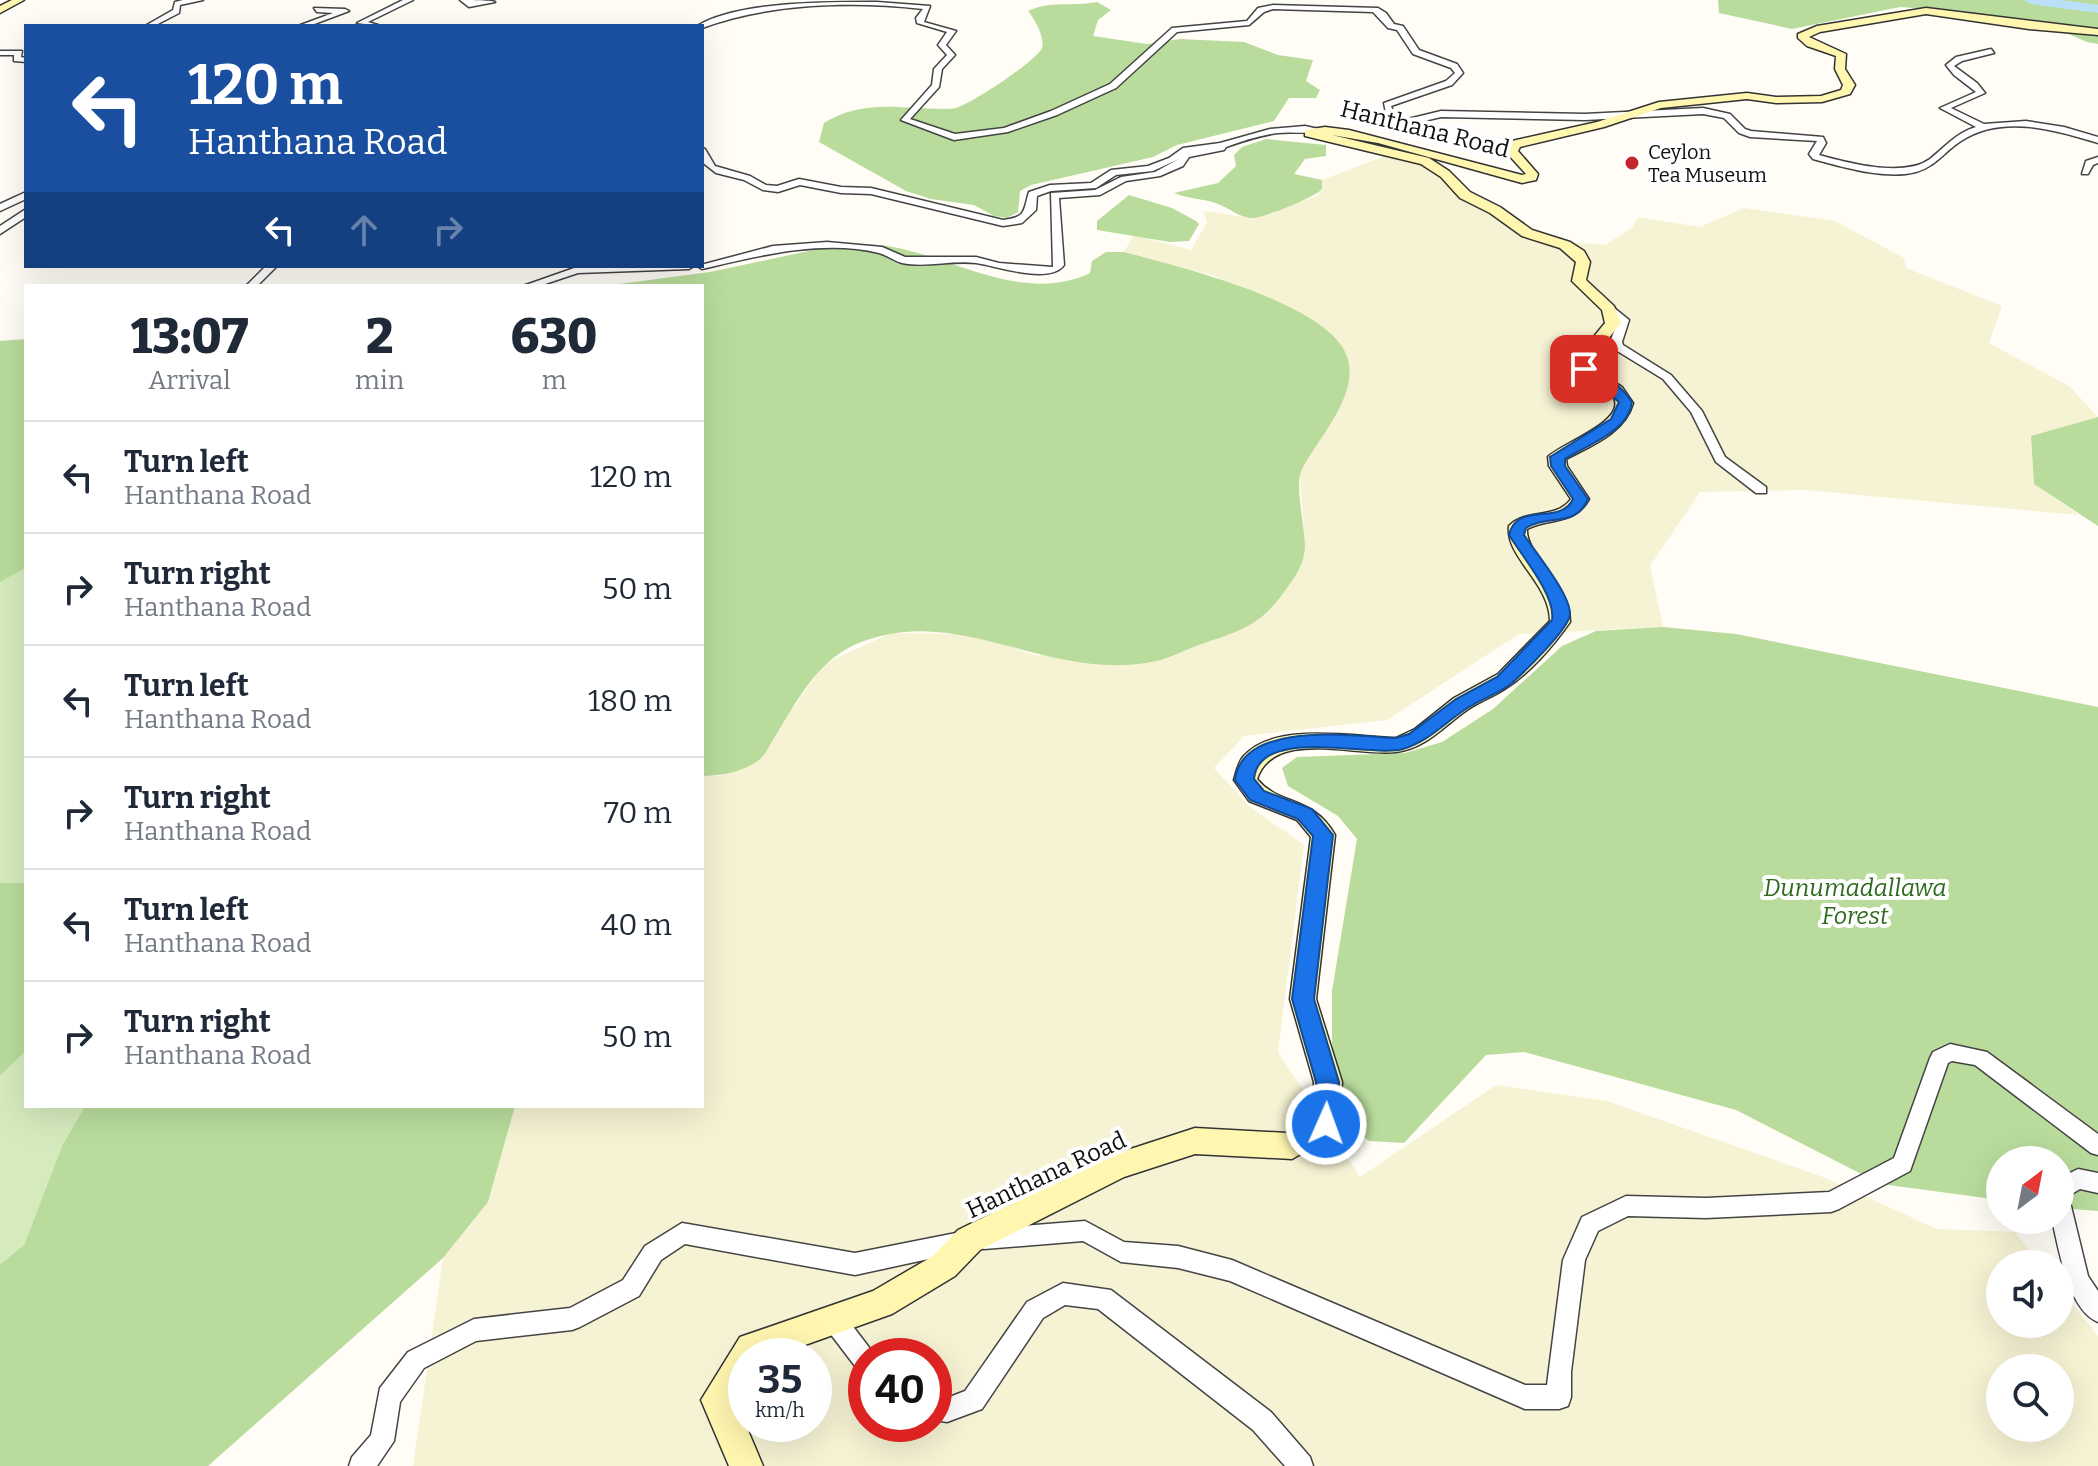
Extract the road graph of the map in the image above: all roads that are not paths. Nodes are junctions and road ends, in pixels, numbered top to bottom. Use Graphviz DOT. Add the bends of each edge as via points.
graph roads {
  1 [pos="19,0"];
  2 [pos="199,0"];
  3 [pos="409,0"];
  4 [pos="464,0"];
  5 [pos="491,2"];
  6 [pos="0,10"];
  7 [pos="317,10"];
  8 [pos="153,24"];
  9 [pos="308,24"];
  10 [pos="366,24"];
  11 [pos="704,25"];
  12 [pos="2098,32"];
  13 [pos="1991,51"];
  14 [pos="0,53"];
  15 [pos="24,60"];
  16 [pos="1636,114"];
  17 [pos="1983,127"];
  18 [pos="1319,130"];
  19 [pos="2098,140"];
  20 [pos="1222,145"];
  21 [pos="2098,160"];
  22 [pos="704,162"];
  23 [pos="2085,172"];
  24 [pos="24,196"];
  25 [pos="0,208"];
  26 [pos="24,213"];
  27 [pos="0,231"];
  28 [pos="704,266"];
  29 [pos="270,268"];
  30 [pos="633,268"];
  31 [pos="253,284"];
  32 [pos="534,284"];
  33 [pos="1609,309"];
  34 [pos="1761,490"];
  35 [pos="2098,1146"];
  36 [pos="2074,1181"];
  37 [pos="2098,1183"];
  38 [pos="2067,1234"];
  39 [pos="969,1240"];
  40 [pos="2098,1311"];
  41 [pos="834,1320"];
  42 [pos="848,1338"];
  43 [pos="952,1408"];
  44 [pos="361,1466"];
  45 [pos="746,1466"];
  46 [pos="1301,1466"];
  1 -- 6 [label="street"];
  2 -- 8 [label="street" via="177,3 176,11"];
  3 -- 10 [label="street" via="361,23"];
  4 -- 5 [label="street" via="469,5"];
  7 -- 9 [label="street" via="345,11"];
  11 -- 16 [label="street" via="722,16 815,4 901,2 927,8 921,23 952,31 942,45 951,55 938,69 936,85 905,120 954,137 1005,130 1093,97 1113,86 1175,30 1249,23 1261,10 1288,5 1375,10 1400,28 1416,52 1454,66 1459,73 1449,83 1387,105 1397,120 1421,121 1441,114"];
  12 -- 16 [label="street, Hanthana Road" via="1926,11 1817,29 1802,36 1841,54 1846,92 1822,99 1747,96 1659,105"];
  13 -- 17 [label="street" via="1950,65 1981,93 1944,108"];
  14 -- 15 [label="street" via="19,53 17,59"];
  16 -- 17 [label="street" via="1716,113 1750,134 1820,139 1816,157 1889,172 1936,161 1956,139"];
  16 -- 18 [label="street, Hanthana Road" via="1516,144 1512,152 1532,174 1522,179 1442,155"];
  17 -- 19 [label="street" via="2032,126"];
  18 -- 20 [label="street" via="1264,130"];
  18 -- 33 [label="street, Hanthana Road" via="1309,133 1425,161 1465,195 1527,233 1565,245 1583,262 1579,281"];
  20 -- 22 [label="street" via="1183,151 1150,169 1114,172 1093,186 1032,194 1025,216 1003,223 871,191 799,182 778,189 763,187 755,179 712,170"];
  20 -- 28 [label="street" via="1097,193 1054,195 1056,269 976,260 903,260 882,250 827,245 773,249"];
  21 -- 23 [label="street"];
  24 -- 25 [label="street"];
  26 -- 27 [label="street"];
  29 -- 31 [label="street"];
  30 -- 32 [label="street" via="577,270"];
  33 -- 34 [label="street" via="1624,320 1618,347 1667,377 1696,411 1720,459"];
  33 -- 39 [label="street, Hanthana Road" via="1613,323 1582,361 1584,369 1620,393 1625,411 1616,422 1557,457 1580,499 1577,507 1518,526 1517,535 1555,594 1560,622 1503,681 1462,703 1415,739 1397,745 1305,740 1257,754 1246,767 1245,780 1257,795 1305,814 1323,835 1303,999 1328,1082 1326,1124 1292,1146 1195,1141 1116,1166"];
  35 -- 39 [label="street" via="1980,1058 1950,1052 1940,1058 1902,1164 1831,1202 1626,1206 1590,1224 1574,1260 1559,1397 1525,1397 1232,1271 1178,1257 1121,1252 1085,1231"];
  36 -- 37 [label="street"];
  38 -- 40 [label="street" via="2078,1280"];
  39 -- 41 [label="street, Hanthana Road" via="944,1266 908,1290"];
  39 -- 44 [label="street" via="855,1264 682,1233 653,1253 631,1288 572,1319 474,1330 416,1360 389,1397 382,1441"];
  41 -- 42 [label="street"];
  41 -- 45 [label="street, Hanthana Road" via="751,1348 718,1400"];
  43 -- 46 [label="street" via="973,1400 1035,1310 1063,1294 1103,1298 1262,1421"];
}
